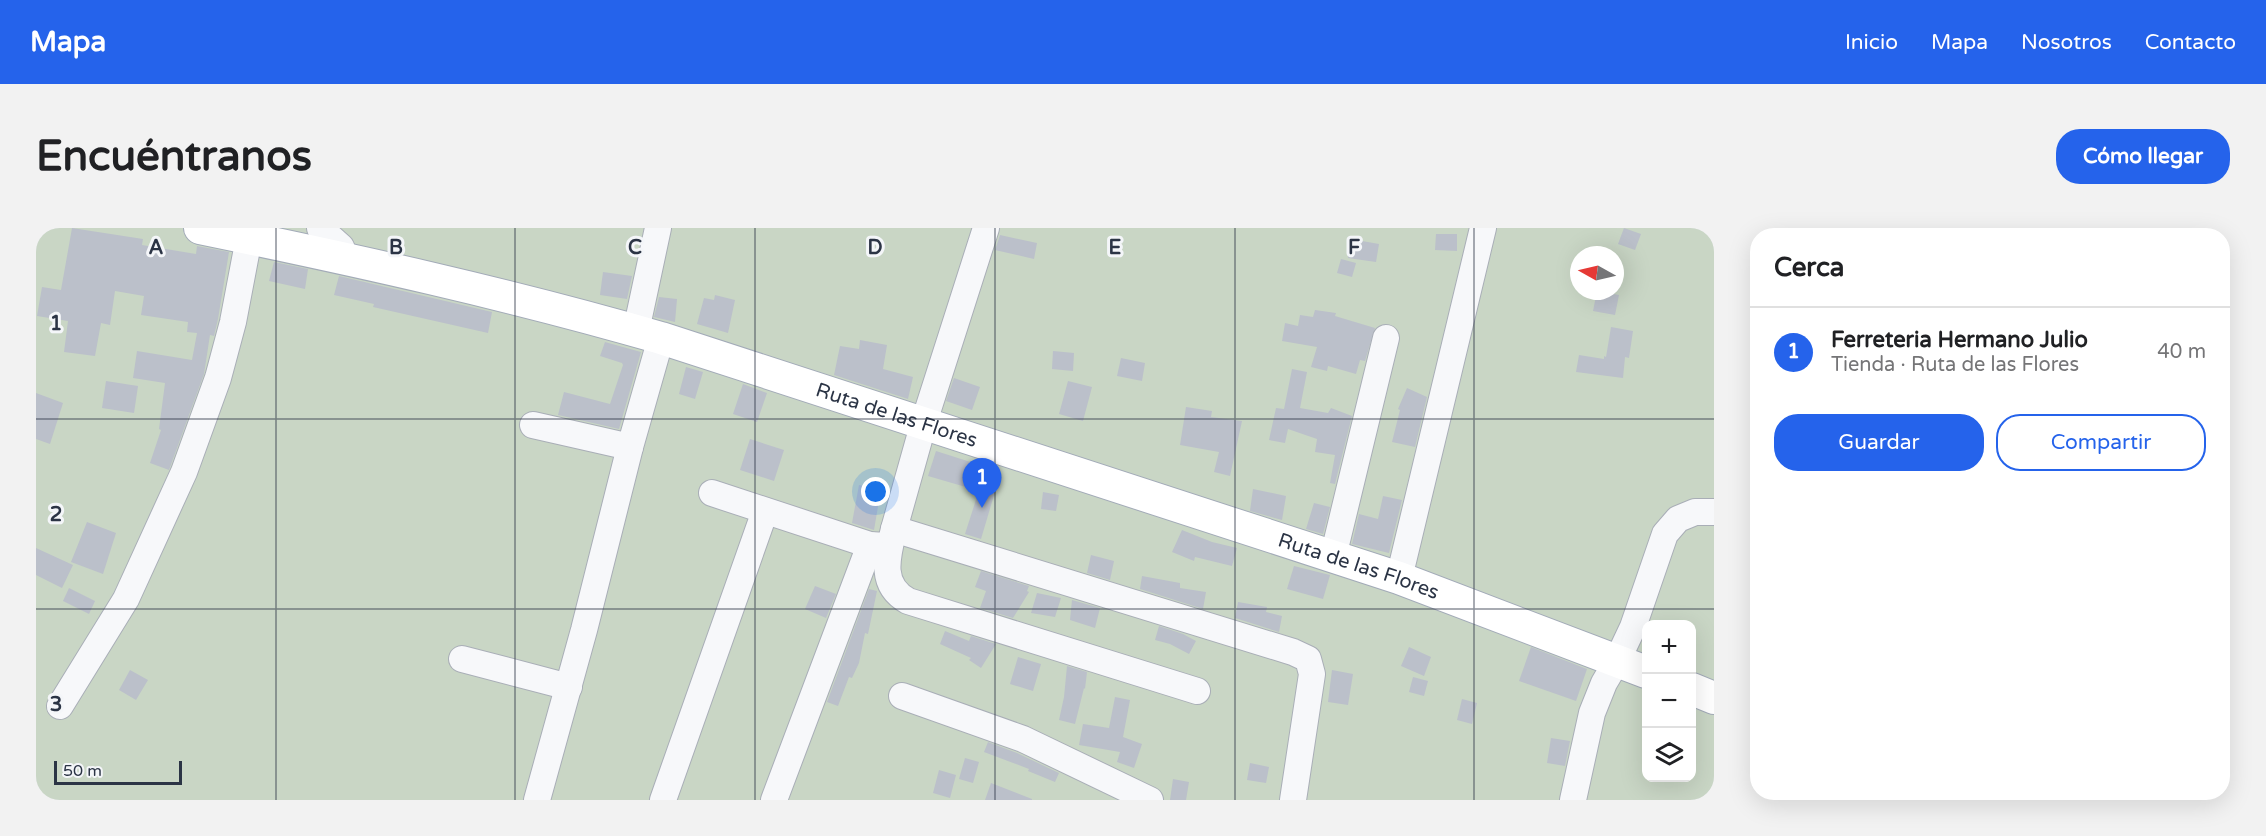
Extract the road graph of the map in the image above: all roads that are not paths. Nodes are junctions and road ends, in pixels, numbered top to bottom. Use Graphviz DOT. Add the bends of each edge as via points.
graph roads {
  1 [pos="200,228"];
  2 [pos="320,228"];
  3 [pos="658,228"];
  4 [pos="986,228"];
  5 [pos="1483,228"];
  6 [pos="249,238"];
  7 [pos="346,258"];
  8 [pos="649,334"];
  9 [pos="1386,338"];
  10 [pos="924,422"];
  11 [pos="533,424"];
  12 [pos="630,447"];
  13 [pos="712,493"];
  14 [pos="765,511"];
  15 [pos="1714,512"];
  16 [pos="884,540"];
  17 [pos="1333,557"];
  18 [pos="1399,578"];
  19 [pos="462,659"];
  20 [pos="1617,661"];
  21 [pos="1642,670"];
  22 [pos="568,687"];
  23 [pos="1696,690"];
  24 [pos="1197,691"];
  25 [pos="902,696"];
  26 [pos="1714,698"];
  27 [pos="60,706"];
  28 [pos="537,800"];
  29 [pos="663,800"];
  30 [pos="774,800"];
  31 [pos="1150,800"];
  32 [pos="1293,800"];
  33 [pos="1573,800"];
  1 -- 6 [label="main road, Ruta de las Flores"];
  2 -- 7 [label="street" via="341,247"];
  3 -- 8 [label="street"];
  4 -- 10 [label="street"];
  5 -- 18 [label="street"];
  6 -- 7 [label="main road, Ruta de las Flores"];
  6 -- 27 [label="street" via="218,378 184,472 126,599"];
  7 -- 8 [label="main road, Ruta de las Flores"];
  8 -- 10 [label="main road, Ruta de las Flores"];
  8 -- 12 [label="street"];
  9 -- 17 [label="street"];
  10 -- 16 [label="street"];
  10 -- 17 [label="main road, Ruta de las Flores"];
  11 -- 12 [label="street"];
  12 -- 22 [label="street"];
  13 -- 14 [label="street"];
  14 -- 16 [label="street"];
  14 -- 29 [label="street"];
  15 -- 20 [label="street" via="1695,512 1677,519 1665,534"];
  16 -- 24 [label="street" via="890,585 908,601"];
  16 -- 30 [label="street"];
  16 -- 32 [label="street" via="1308,659 1312,674"];
  17 -- 18 [label="main road, Ruta de las Flores"];
  18 -- 20 [label="main road, Ruta de las Flores"];
  19 -- 22 [label="street"];
  20 -- 21 [label="main road, Ruta de las Flores"];
  20 -- 33 [label="street" via="1592,713"];
  22 -- 28 [label="street"];
  23 -- 26 [label="main road"];
  25 -- 31 [label="street" via="1023,739"];
}
